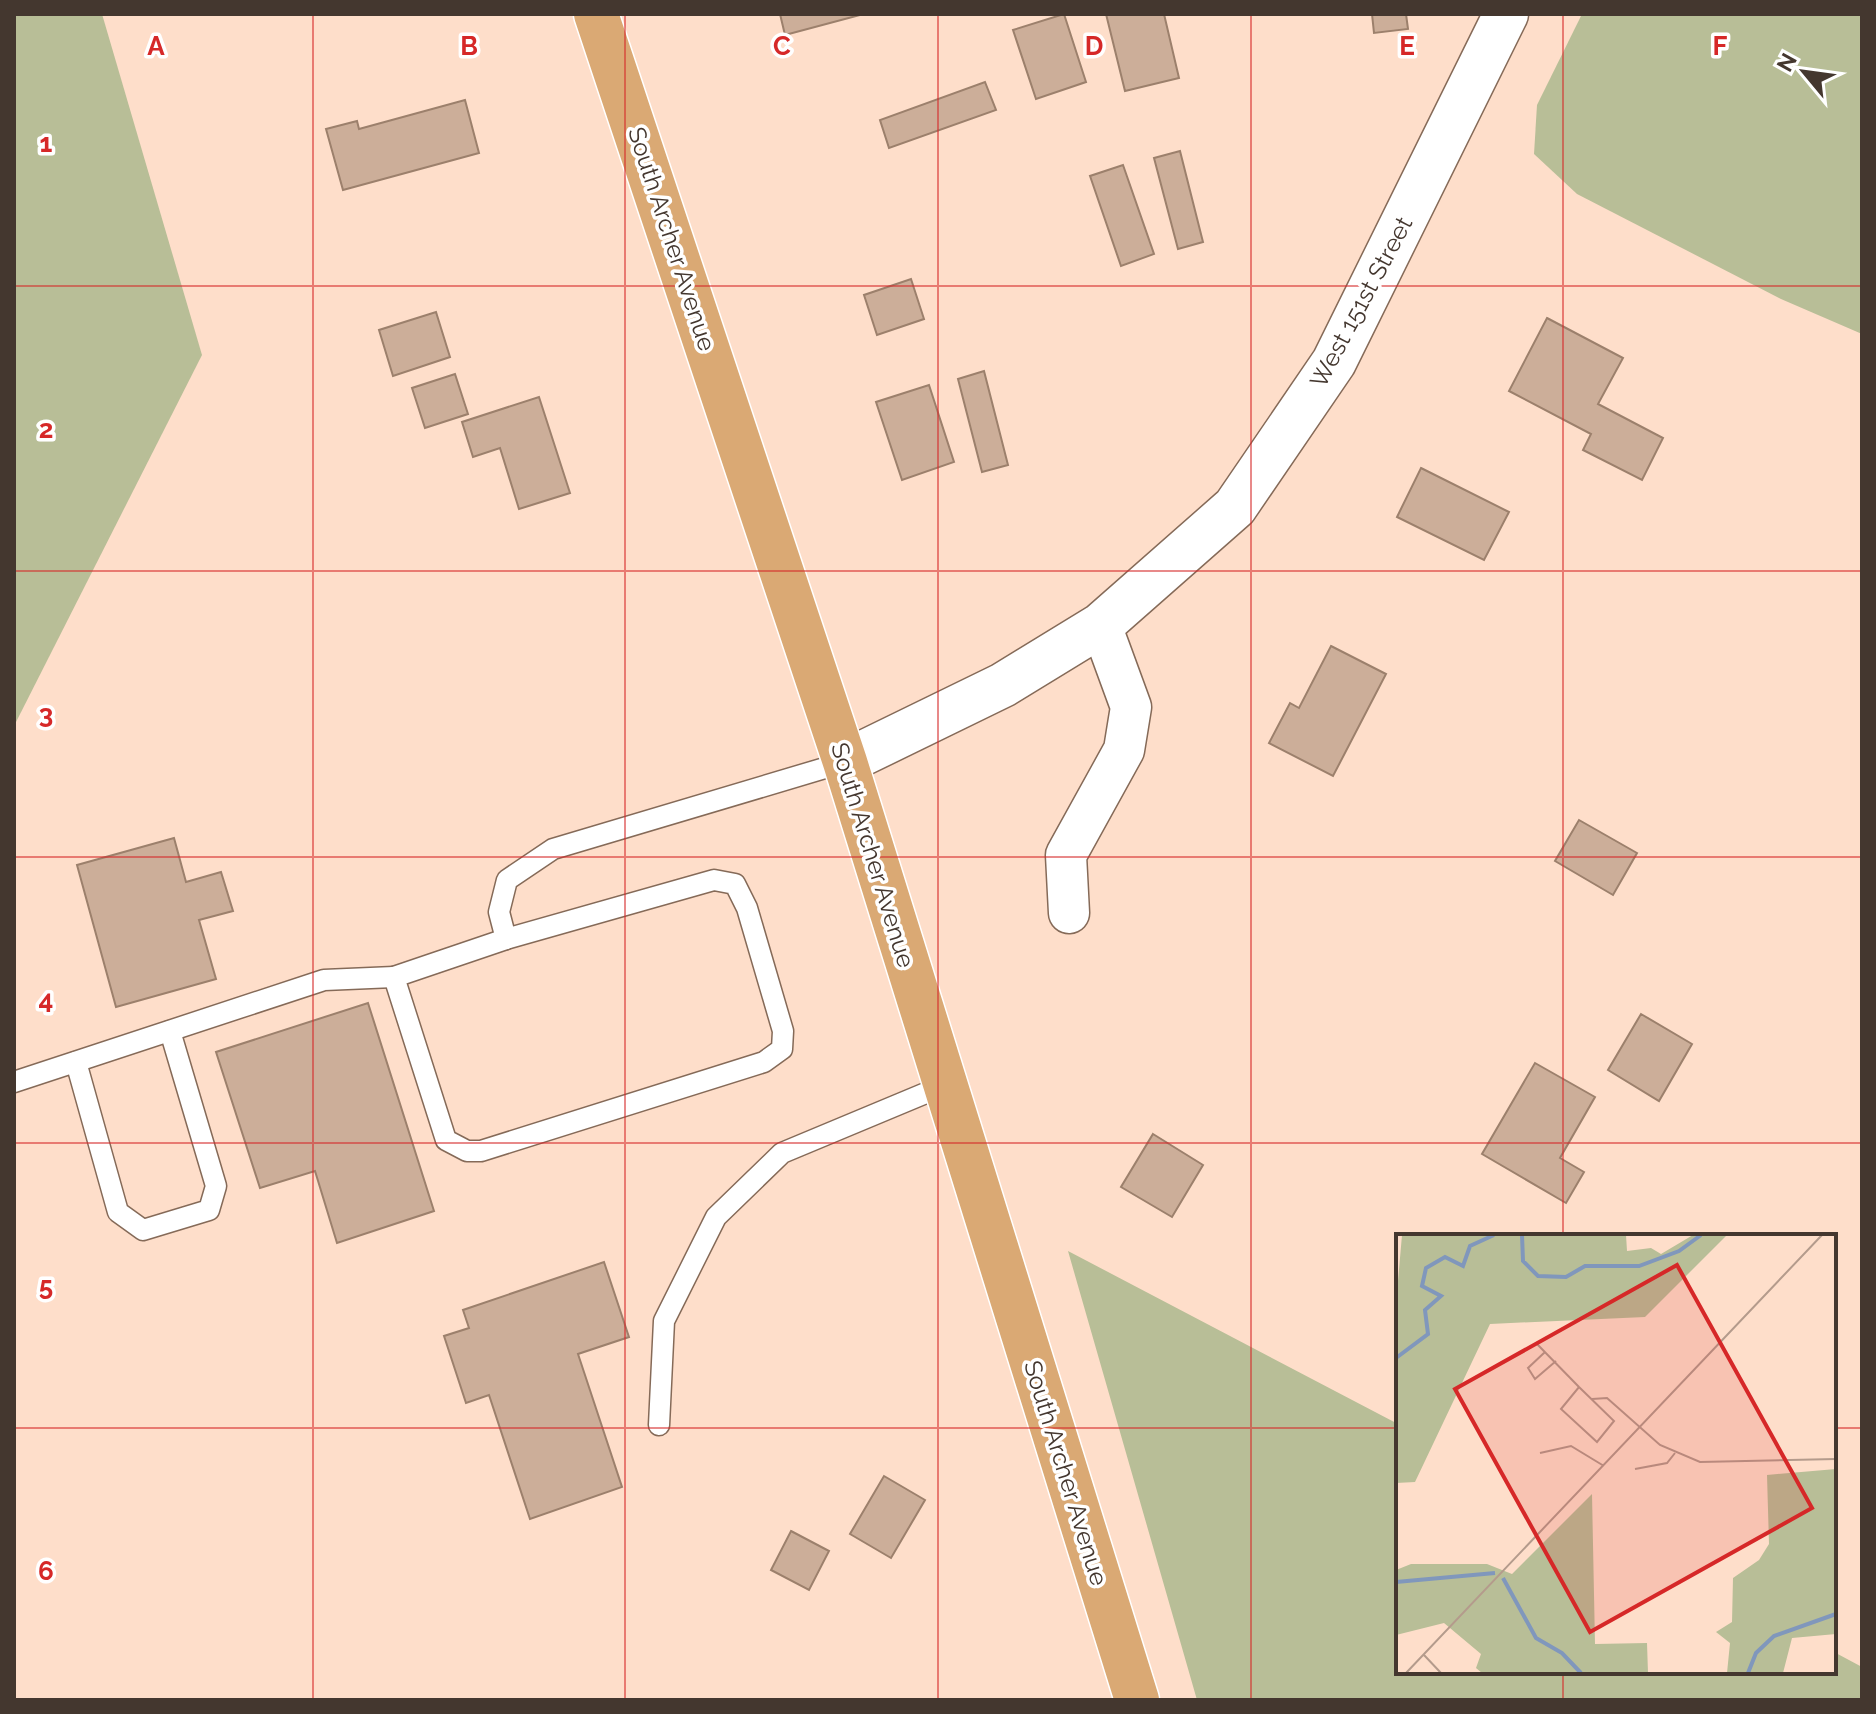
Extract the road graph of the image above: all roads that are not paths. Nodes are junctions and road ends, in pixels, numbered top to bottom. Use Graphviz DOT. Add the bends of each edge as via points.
graph roads {
  1 [pos="596,14"];
  2 [pos="1506,14"];
  3 [pos="1101,625"];
  4 [pos="845,762"];
  5 [pos="1069,913"];
  6 [pos="506,939"];
  7 [pos="394,977"];
  8 [pos="170,1031"];
  9 [pos="76,1062"];
  10 [pos="14,1082"];
  11 [pos="945,1085"];
  12 [pos="659,1425"];
  13 [pos="1137,1700"];
  1 -- 4 [label="main road, South Archer Avenue"];
  2 -- 3 [label="street, West 151st Street" via="1334,362 1235,507"];
  3 -- 4 [label="street, West 151st Street" via="1003,685"];
  3 -- 5 [label="street" via="1131,707 1124,750 1066,855"];
  4 -- 6 [label="lane" via="553,849 507,880 499,912"];
  4 -- 11 [label="main road, South Archer Avenue"];
  6 -- 7 [label="lane"];
  6 -- 7 [label="lane" via="714,880 735,884 764,961 783,1031 782,1049 764,1062 481,1151 467,1151 446,1140"];
  7 -- 8 [label="lane" via="324,980"];
  8 -- 9 [label="lane"];
  8 -- 9 [label="lane" via="216,1186 209,1210 143,1230 118,1212"];
  9 -- 10 [label="lane"];
  11 -- 12 [label="lane" via="782,1153 716,1217 664,1321"];
  11 -- 13 [label="main road, South Archer Avenue"];
}
